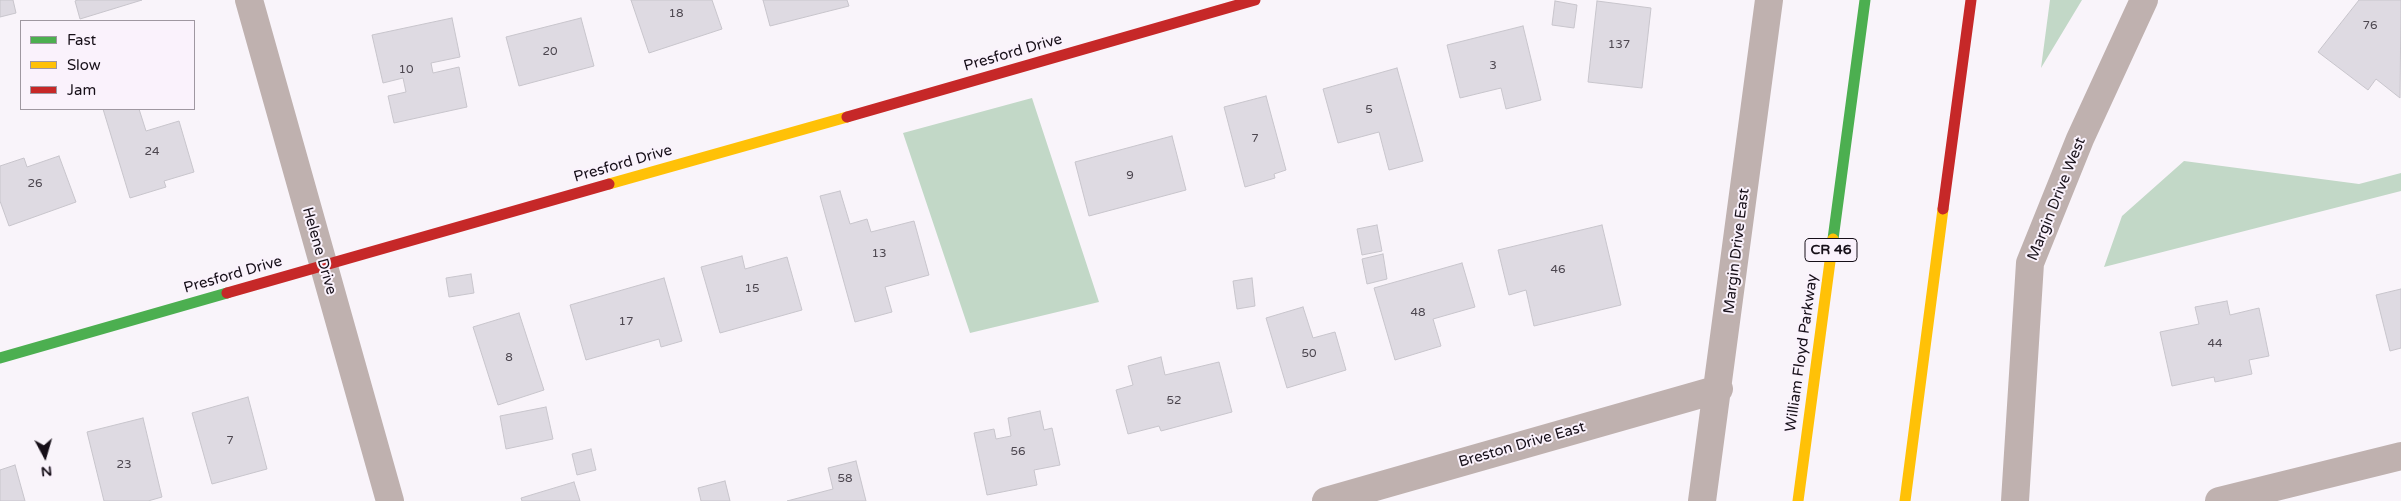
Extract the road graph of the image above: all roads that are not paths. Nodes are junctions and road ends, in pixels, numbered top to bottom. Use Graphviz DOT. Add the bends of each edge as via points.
graph roads {
  1 [pos="249,0"];
  2 [pos="1255,0"];
  3 [pos="1769,0"];
  4 [pos="1865,0"];
  5 [pos="1971,0"];
  6 [pos="2144,0"];
  7 [pos="322,265"];
  8 [pos="0,358"];
  9 [pos="1719,389"];
  10 [pos="2401,456"];
  11 [pos="390,501"];
  12 [pos="1326,501"];
  13 [pos="1702,501"];
  14 [pos="1798,501"];
  15 [pos="1905,501"];
  16 [pos="2016,501"];
  17 [pos="2219,501"];
  1 -- 7 [label="street, Helene Drive"];
  2 -- 7 [label="main road, Presford Drive"];
  3 -- 9 [label="street, Margin Drive East"];
  4 -- 14 [label="main road, William Floyd Parkway / CR 46"];
  5 -- 15 [label="main road"];
  6 -- 16 [label="street, Margin Drive West" via="2080,139 2030,263"];
  7 -- 8 [label="main road, Presford Drive"];
  7 -- 11 [label="street, Helene Drive"];
  9 -- 12 [label="street, Breston Drive East"];
  9 -- 13 [label="street, Margin Drive East"];
  10 -- 17 [label="street"];
}
